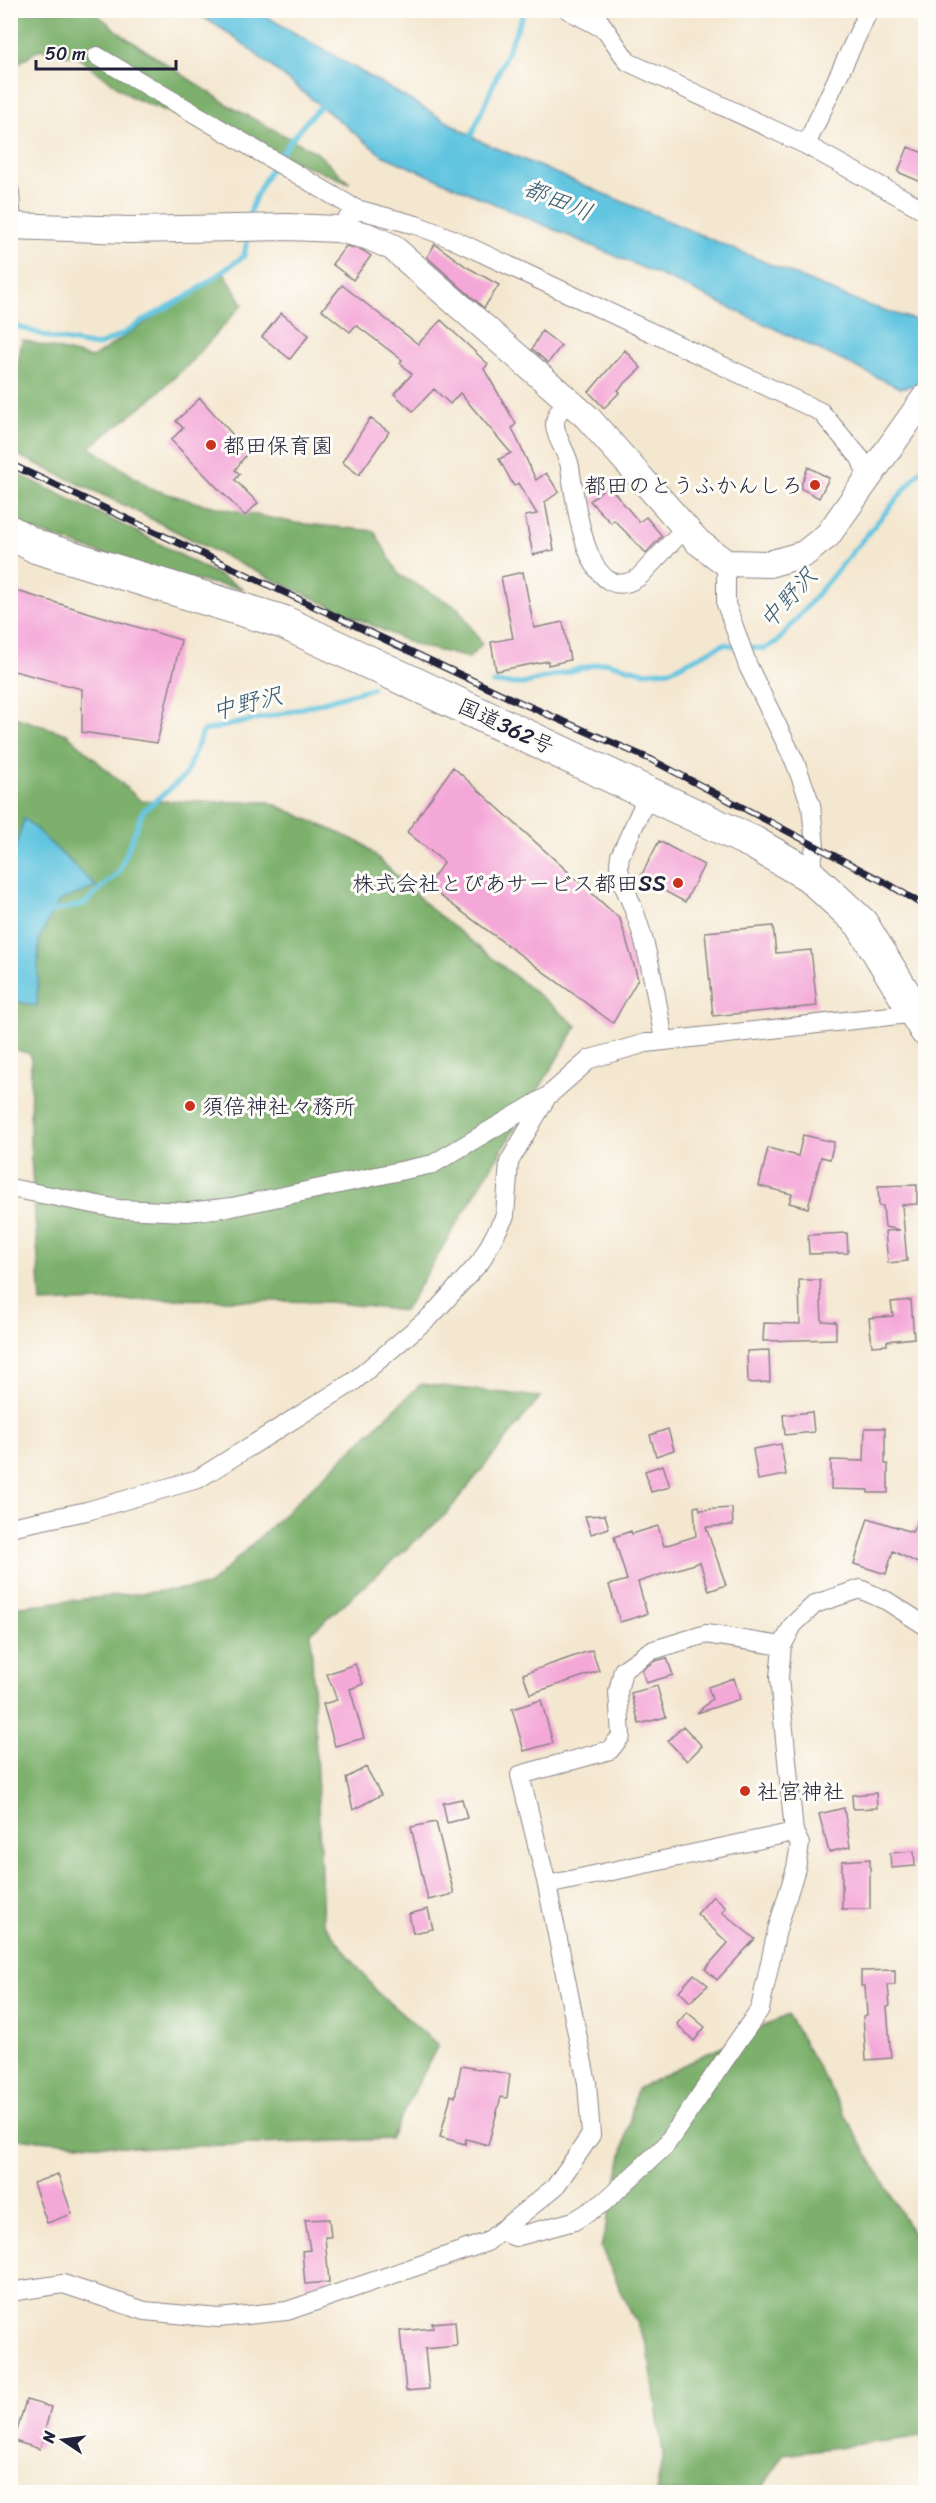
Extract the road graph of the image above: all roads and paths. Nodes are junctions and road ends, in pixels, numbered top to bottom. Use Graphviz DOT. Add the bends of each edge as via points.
graph roads {
  1 [pos="568,10"];
  2 [pos="592,10"];
  3 [pos="869,10"];
  4 [pos="606,30"];
  5 [pos="97,56"];
  6 [pos="806,145"];
  7 [pos="10,192"];
  8 [pos="356,209"];
  9 [pos="926,211"];
  10 [pos="11,226"];
  11 [pos="338,230"];
  12 [pos="926,396"];
  13 [pos="567,400"];
  14 [pos="868,477"];
  15 [pos="685,528"];
  16 [pos="10,532"];
  17 [pos="726,563"];
  18 [pos="649,793"];
  19 [pos="809,875"];
  20 [pos="921,1021"];
  21 [pos="664,1041"];
  22 [pos="548,1096"];
  23 [pos="10,1188"];
  24 [pos="10,1527"];
  25 [pos="926,1626"];
  26 [pos="782,1646"];
  27 [pos="794,1832"];
  28 [pos="547,1885"];
  29 [pos="500,2231"];
  30 [pos="10,2292"];
  1 -- 4 [label="street"];
  2 -- 4 [label="street"];
  3 -- 6 [label="street"];
  4 -- 6 [label="street" via="628,62"];
  5 -- 8 [label="street"];
  6 -- 9 [label="street"];
  7 -- 10 [label="street"];
  8 -- 11 [label="street"];
  8 -- 14 [label="street" via="450,238 821,412 860,458"];
  10 -- 11 [label="street"];
  11 -- 13 [label="street" via="392,247"];
  12 -- 14 [label="street"];
  13 -- 15 [label="street"];
  13 -- 15 [label="street" via="556,415 554,426 566,452 585,542 605,579 622,585 639,577"];
  14 -- 17 [label="street" via="828,535 804,554 769,564"];
  15 -- 17 [label="street"];
  16 -- 18 [label="highway, 国道362号" via="37,547 283,622"];
  17 -- 19 [label="street" via="726,604 748,666 795,762 811,805 815,847"];
  18 -- 19 [label="highway, 国道362号" via="754,843"];
  18 -- 21 [label="street" via="618,866 644,938"];
  19 -- 20 [label="highway, 国道362号" via="861,923"];
  20 -- 21 [label="street"];
  21 -- 22 [label="street" via="590,1059"];
  22 -- 23 [label="street" via="433,1164 232,1207 188,1212 119,1209"];
  22 -- 24 [label="street" via="510,1162 505,1216 481,1261 434,1313 353,1382 198,1479 87,1512"];
  25 -- 26 [label="street" via="860,1589 815,1604 793,1625"];
  26 -- 27 [label="street" via="778,1678"];
  26 -- 28 [label="street" via="706,1634 650,1651 623,1670 618,1692 621,1736 610,1750 520,1775"];
  27 -- 28 [label="street"];
  27 -- 29 [label="street" via="800,1844 796,1868 777,1930 760,2009 665,2146 603,2203 574,2221 515,2237"];
  28 -- 29 [label="street" via="587,2083 591,2135 555,2187"];
  29 -- 30 [label="street" via="487,2242 287,2311 218,2318 145,2311 63,2284"];
}
